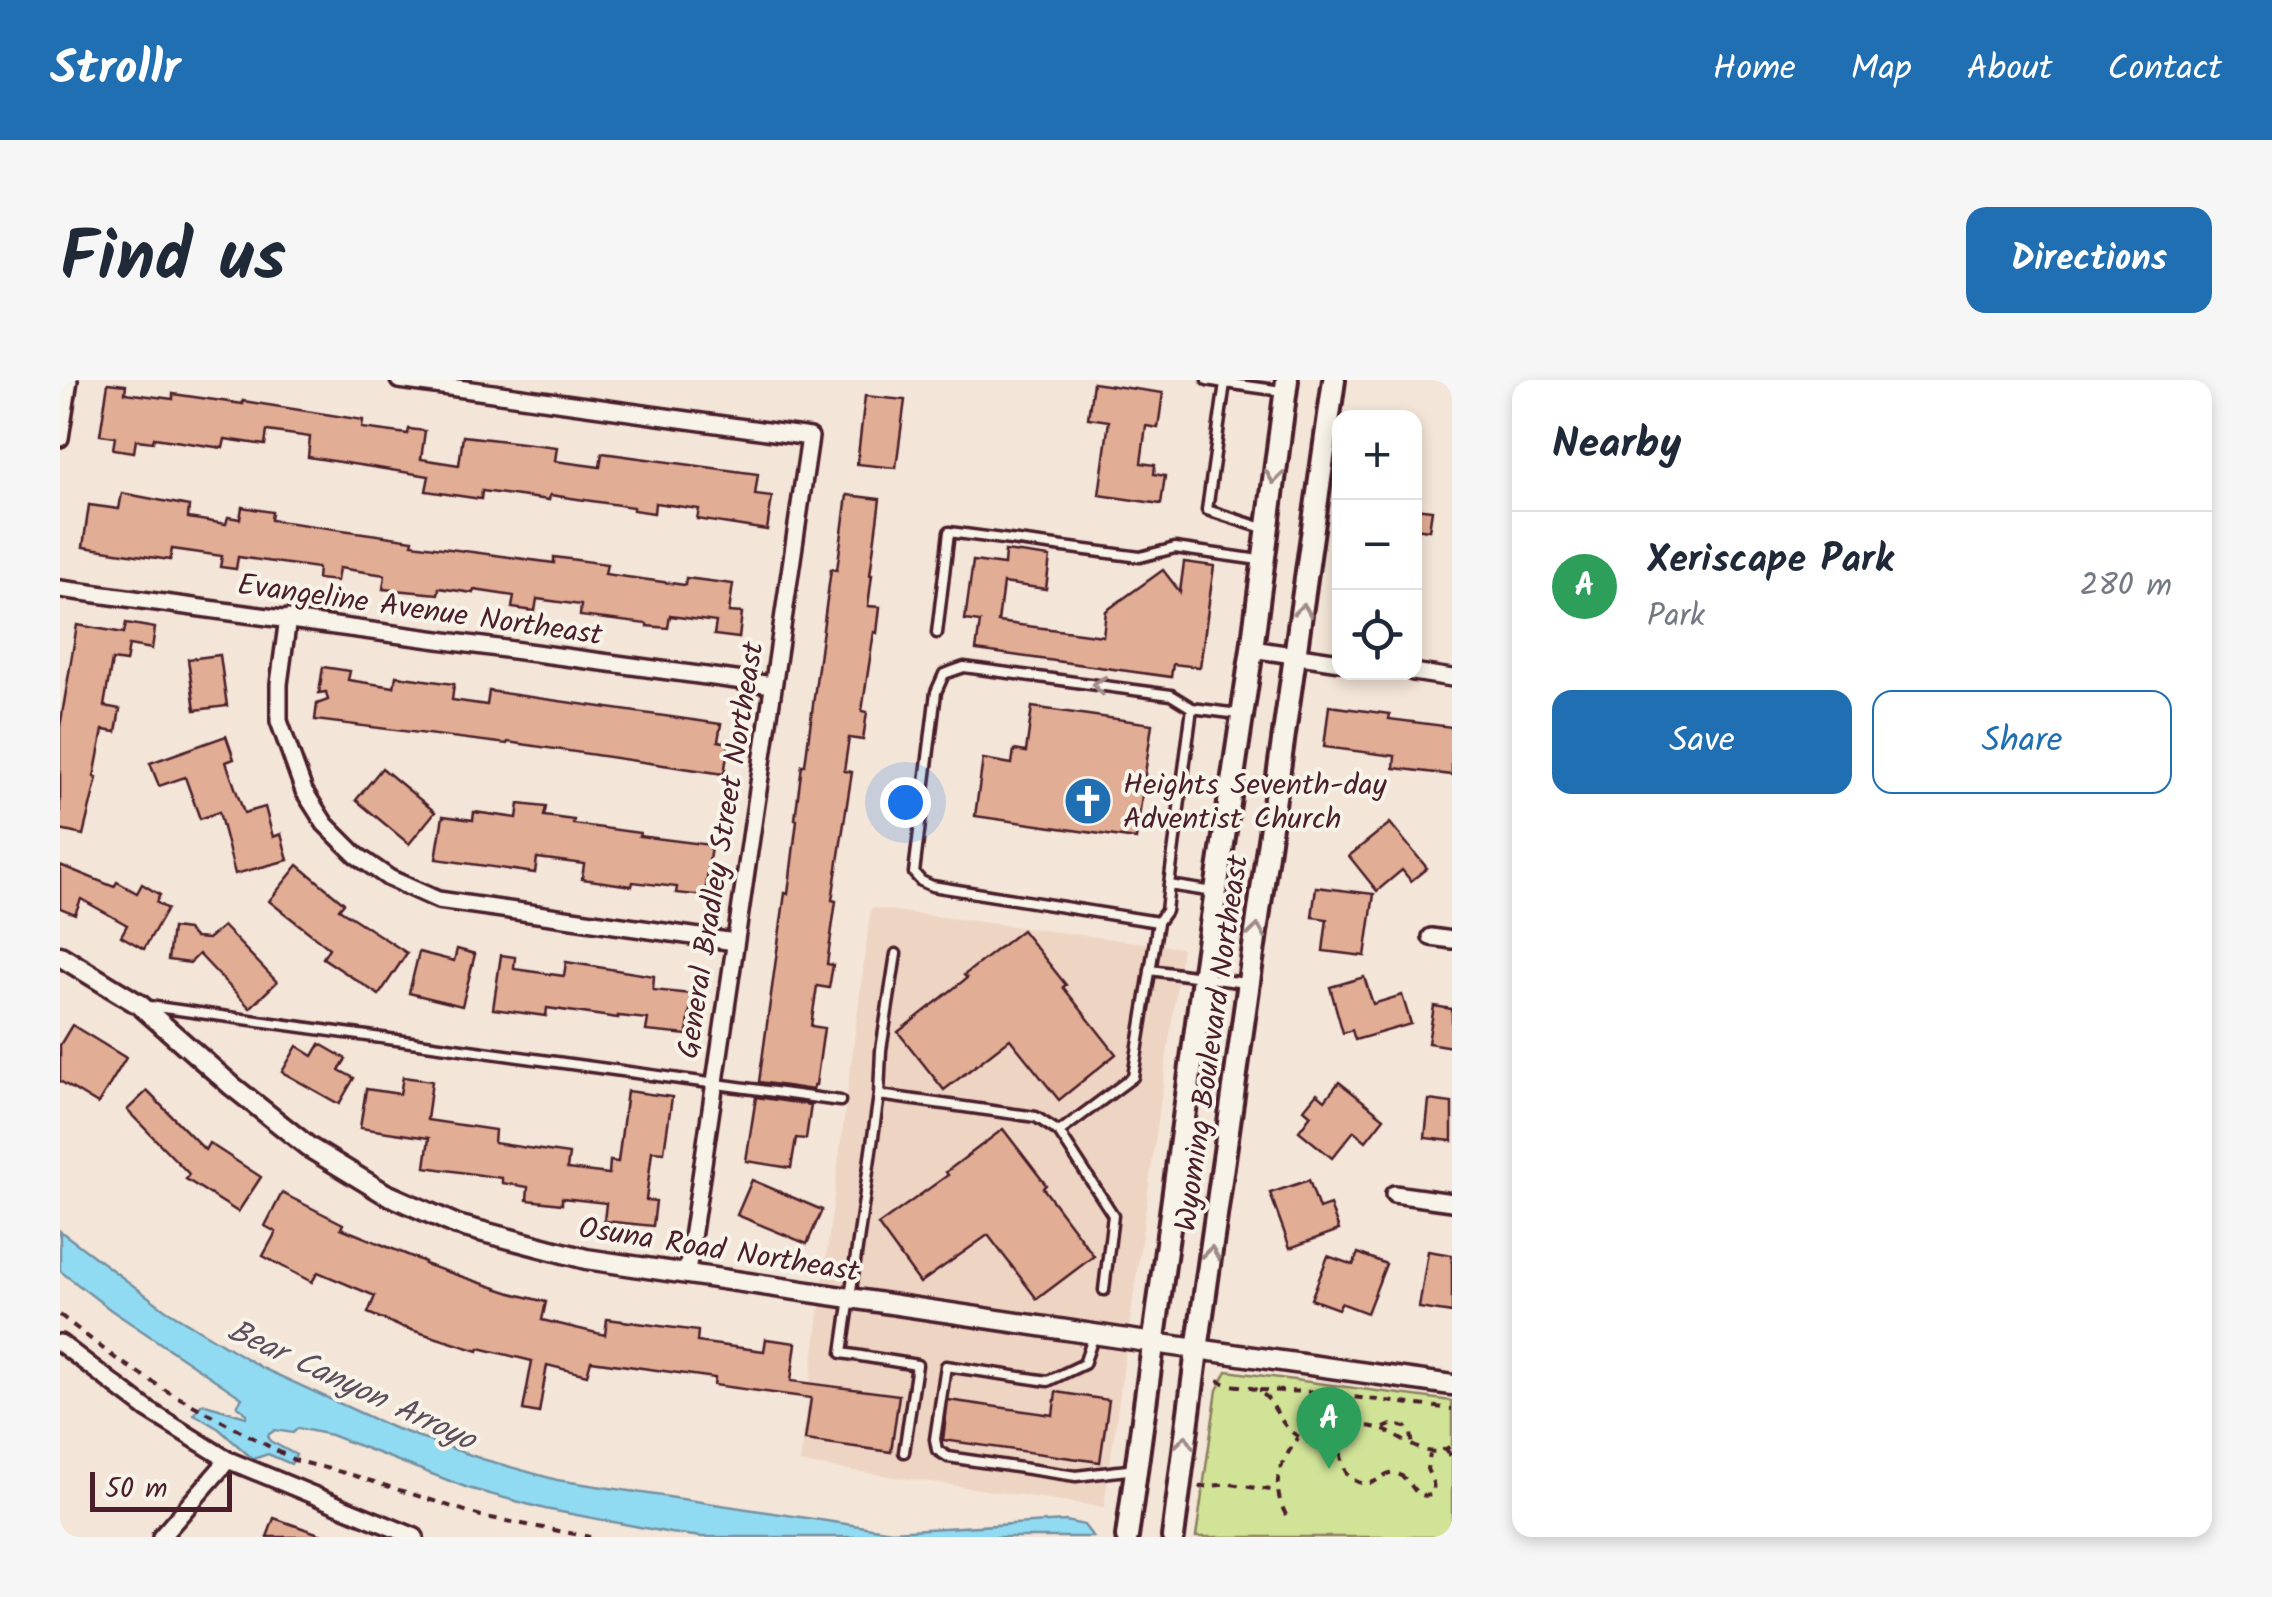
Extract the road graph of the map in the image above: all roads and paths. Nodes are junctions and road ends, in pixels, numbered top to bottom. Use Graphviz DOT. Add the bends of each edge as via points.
graph roads {
  1 [pos="69,380"];
  2 [pos="399,380"];
  3 [pos="1207,380"];
  4 [pos="1334,380"];
  5 [pos="1225,382"];
  6 [pos="1286,386"];
  7 [pos="60,438"];
  8 [pos="1268,529"];
  9 [pos="1264,560"];
  10 [pos="60,588"];
  11 [pos="288,618"];
  12 [pos="937,632"];
  13 [pos="1252,649"];
  14 [pos="1297,656"];
  15 [pos="1332,661"];
  16 [pos="1422,673"];
  17 [pos="1452,678"];
  18 [pos="773,685"];
  19 [pos="1192,708"];
  20 [pos="1243,714"];
  21 [pos="1169,885"];
  22 [pos="1216,892"];
  23 [pos="1158,922"];
  24 [pos="1431,936"];
  25 [pos="1452,940"];
  26 [pos="735,942"];
  27 [pos="896,954"];
  28 [pos="60,956"];
  29 [pos="1150,970"];
  30 [pos="1203,978"];
  31 [pos="1250,984"];
  32 [pos="140,1005"];
  33 [pos="713,1085"];
  34 [pos="880,1094"];
  35 [pos="840,1101"];
  36 [pos="1059,1132"];
  37 [pos="1394,1194"];
  38 [pos="1452,1202"];
  39 [pos="687,1272"];
  40 [pos="1104,1290"];
  41 [pos="850,1297"];
  42 [pos="60,1314"];
  43 [pos="1094,1334"];
  44 [pos="60,1343"];
  45 [pos="1154,1344"];
  46 [pos="1197,1350"];
  47 [pos="1218,1380"];
  48 [pos="1452,1384"];
  49 [pos="1259,1390"];
  50 [pos="1452,1408"];
  51 [pos="1381,1430"];
  52 [pos="1299,1436"];
  53 [pos="1338,1437"];
  54 [pos="1452,1445"];
  55 [pos="1413,1447"];
  56 [pos="1446,1450"];
  57 [pos="904,1452"];
  58 [pos="1431,1452"];
  59 [pos="1452,1458"];
  60 [pos="228,1460"];
  61 [pos="1136,1469"];
  62 [pos="1199,1487"];
  63 [pos="1277,1490"];
  64 [pos="1286,1516"];
  65 [pos="1127,1531"];
  66 [pos="1173,1536"];
  67 [pos="161,1537"];
  68 [pos="415,1537"];
  69 [pos="590,1537"];
  1 -- 7 [label="street"];
  2 -- 18 [label="street, General Bradley Street Northeast" via="810,437"];
  3 -- 5 [label="lane"];
  14 -- 4 [label="main road, Wyoming Boulevard Northeast, one-way"];
  5 -- 6 [label="lane"];
  5 -- 8 [label="lane" via="1207,510"];
  6 -- 8 [label="main road, Wyoming Boulevard Northeast, one-way"];
  8 -- 9 [label="main road, Wyoming Boulevard Northeast"];
  9 -- 12 [label="lane" via="1175,548 1140,557 949,532"];
  9 -- 13 [label="main road, Wyoming Boulevard Northeast"];
  10 -- 11 [label="street, Evangeline Avenue Northeast"];
  11 -- 18 [label="street, Evangeline Avenue Northeast"];
  11 -- 26 [label="street" via="279,721 304,792 356,855 438,900"];
  13 -- 14 [label="street"];
  13 -- 20 [label="main road, Wyoming Boulevard Northeast"];
  14 -- 15 [label="street"];
  31 -- 14 [label="main road, Wyoming Boulevard Northeast, one-way"];
  16 -- 17 [label="street"];
  18 -- 26 [label="street, General Bradley Street Northeast"];
  19 -- 20 [label="lane"];
  19 -- 21 [label="lane"];
  19 -- 23 [label="lane, one-way" via="1171,695 964,667 944,674 936,692 914,873 921,882"];
  20 -- 22 [label="main road, Wyoming Boulevard Northeast"];
  21 -- 22 [label="lane"];
  21 -- 23 [label="lane"];
  22 -- 30 [label="main road, Wyoming Boulevard Northeast"];
  23 -- 29 [label="lane"];
  24 -- 25 [label="street"];
  26 -- 33 [label="street, General Bradley Street Northeast"];
  27 -- 34 [label="lane"];
  28 -- 32 [label="street, Osuna Road Northeast"];
  29 -- 30 [label="lane"];
  29 -- 36 [label="lane" via="1132,1077"];
  30 -- 31 [label="lane"];
  30 -- 45 [label="main road, Wyoming Boulevard Northeast"];
  46 -- 31 [label="main road, Wyoming Boulevard Northeast, one-way"];
  32 -- 33 [label="lane"];
  32 -- 39 [label="street, Osuna Road Northeast" via="310,1148 384,1192 457,1226 521,1244"];
  33 -- 35 [label="lane"];
  33 -- 39 [label="street, General Bradley Street Northeast"];
  34 -- 36 [label="lane" via="1036,1117"];
  34 -- 41 [label="lane"];
  36 -- 40 [label="lane" via="1113,1215"];
  37 -- 38 [label="street"];
  39 -- 41 [label="street, Osuna Road Northeast"];
  41 -- 43 [label="street, Osuna Road Northeast"];
  41 -- 57 [label="lane" via="842,1354 916,1364"];
  42 -- 69 [label="path" via="167,1391 294,1460 481,1516"];
  43 -- 45 [label="street, Osuna Road Northeast"];
  43 -- 61 [label="lane" via="1084,1364 1048,1382 946,1366 938,1450 948,1457 1076,1476"];
  44 -- 60 [label="street"];
  45 -- 46 [label="street, Osuna Road Northeast"];
  45 -- 61 [label="main road, Wyoming Boulevard Northeast"];
  46 -- 48 [label="street, Osuna Road Northeast"];
  66 -- 46 [label="main road, Wyoming Boulevard Northeast, one-way"];
  47 -- 49 [label="path"];
  49 -- 50 [label="path"];
  49 -- 52 [label="path"];
  51 -- 53 [label="path" via="1356,1426"];
  51 -- 55 [label="path"];
  51 -- 55 [label="path" via="1406,1427"];
  52 -- 53 [label="path"];
  52 -- 63 [label="path" via="1281,1464"];
  53 -- 58 [label="path" via="1350,1478 1374,1484 1396,1472 1426,1497 1434,1488 1427,1469"];
  54 -- 56 [label="path"];
  55 -- 58 [label="path"];
  56 -- 58 [label="path"];
  56 -- 59 [label="path"];
  60 -- 67 [label="street"];
  60 -- 68 [label="street"];
  61 -- 65 [label="main road, Wyoming Boulevard Northeast"];
  62 -- 63 [label="path"];
  63 -- 64 [label="path"];
}
